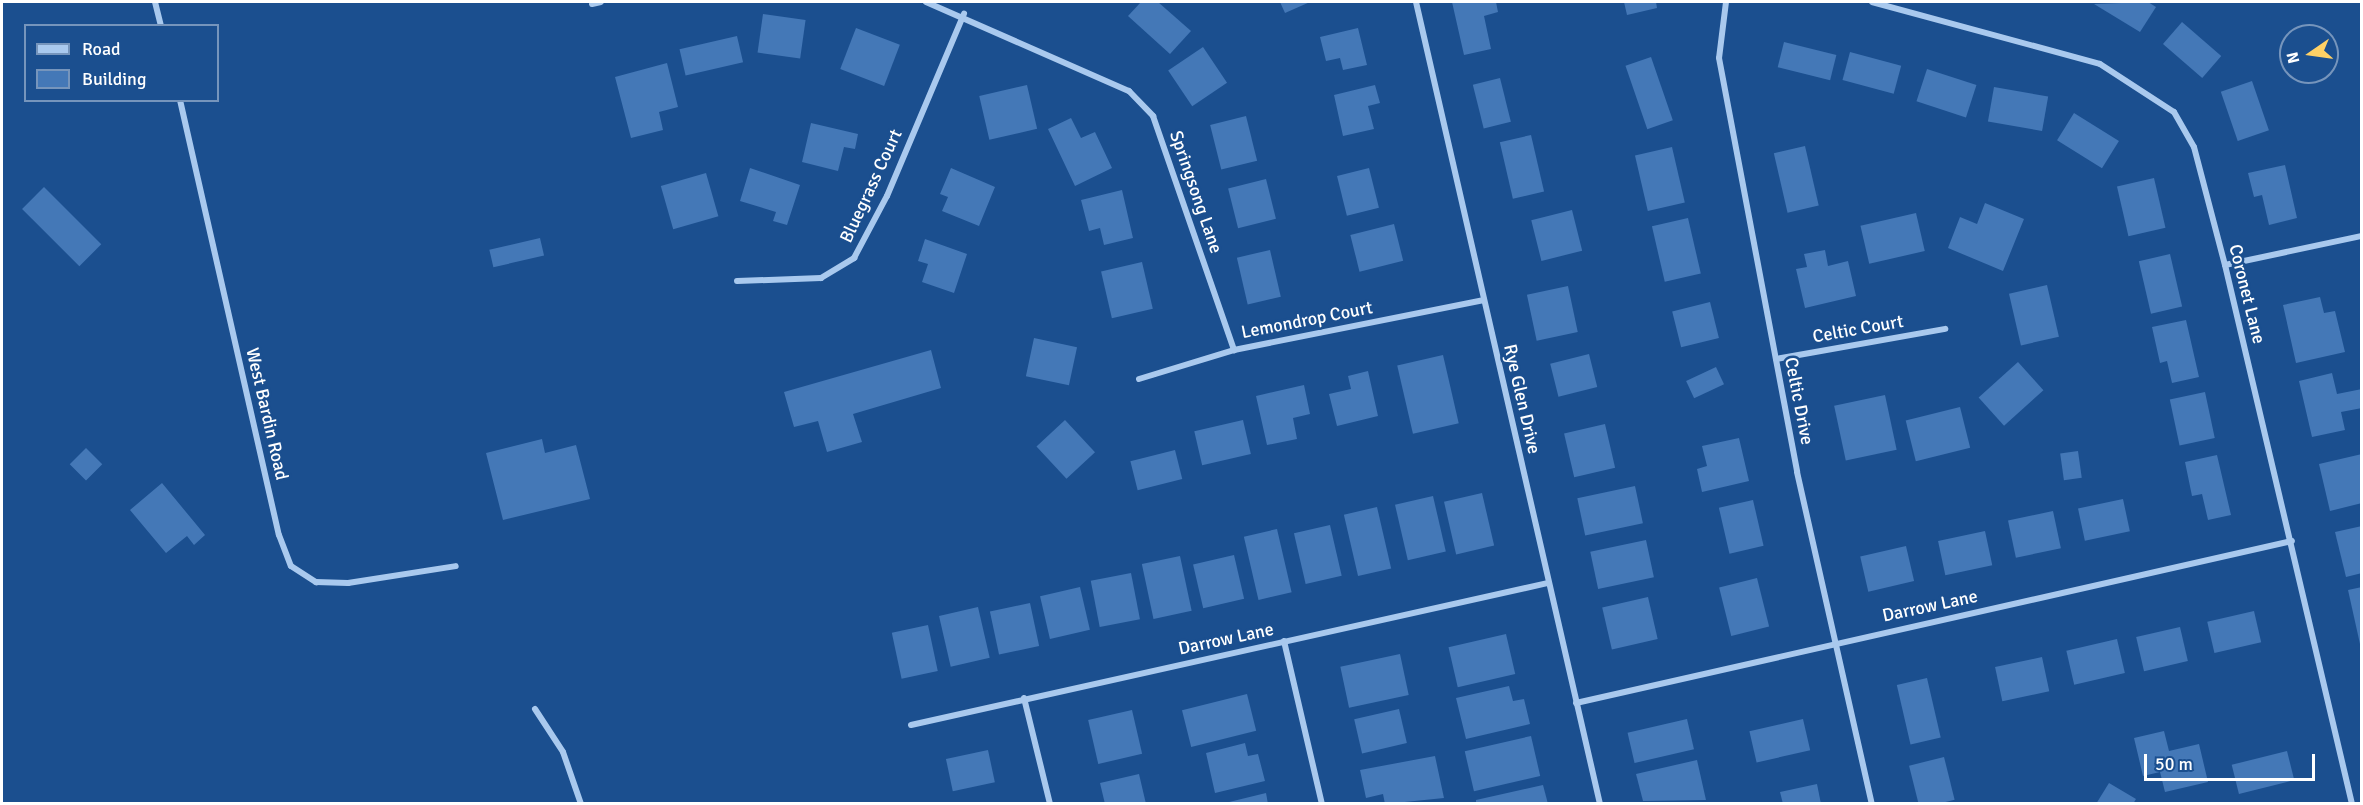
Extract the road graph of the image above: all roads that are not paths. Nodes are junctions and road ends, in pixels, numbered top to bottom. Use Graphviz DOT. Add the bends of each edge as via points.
graph roads {
  1 [pos="155,2"];
  2 [pos="601,2"];
  3 [pos="926,2"];
  4 [pos="1416,2"];
  5 [pos="1726,2"];
  6 [pos="1872,2"];
  7 [pos="592,4"];
  8 [pos="964,14"];
  9 [pos="160,24"];
  10 [pos="180,102"];
  11 [pos="2361,236"];
  12 [pos="2225,265"];
  13 [pos="737,281"];
  14 [pos="1484,300"];
  15 [pos="1945,330"];
  16 [pos="1234,350"];
  17 [pos="1776,359"];
  18 [pos="1139,379"];
  19 [pos="2292,541"];
  20 [pos="456,566"];
  21 [pos="1548,583"];
  22 [pos="1284,641"];
  23 [pos="1836,642"];
  24 [pos="1024,698"];
  25 [pos="1576,703"];
  26 [pos="535,709"];
  27 [pos="911,725"];
  28 [pos="581,804"];
  29 [pos="1050,804"];
  30 [pos="1322,804"];
  31 [pos="1600,804"];
  32 [pos="1872,804"];
  33 [pos="2352,804"];
  1 -- 9 [label="street"];
  2 -- 7 [label="street"];
  3 -- 8 [label="street, Springsong Lane"];
  4 -- 14 [label="street, Rye Glen Drive"];
  5 -- 17 [label="street, Celtic Drive" via="1719,58"];
  6 -- 12 [label="street, Coronet Lane" via="2100,64 2174,112 2194,147"];
  8 -- 13 [label="street, Bluegrass Court" via="887,196 854,258 821,278"];
  8 -- 16 [label="street, Springsong Lane" via="1129,91 1153,116"];
  10 -- 20 [label="street, West Bardin Road" via="279,536 291,566 316,582 348,583"];
  11 -- 12 [label="street"];
  12 -- 19 [label="street, Coronet Lane"];
  14 -- 16 [label="street, Lemondrop Court"];
  14 -- 21 [label="street, Rye Glen Drive"];
  15 -- 17 [label="street, Celtic Court"];
  16 -- 18 [label="street, Lemondrop Court"];
  17 -- 23 [label="street, Celtic Drive"];
  19 -- 23 [label="street, Darrow Lane"];
  19 -- 33 [label="street, Coronet Lane"];
  21 -- 22 [label="street, Darrow Lane"];
  21 -- 25 [label="street, Rye Glen Drive"];
  22 -- 24 [label="street, Darrow Lane"];
  22 -- 30 [label="street"];
  23 -- 25 [label="street, Darrow Lane"];
  23 -- 32 [label="street, Celtic Drive"];
  24 -- 27 [label="street, Darrow Lane"];
  24 -- 29 [label="street"];
  25 -- 31 [label="street, Rye Glen Drive"];
  26 -- 28 [label="street" via="563,752"];
}
